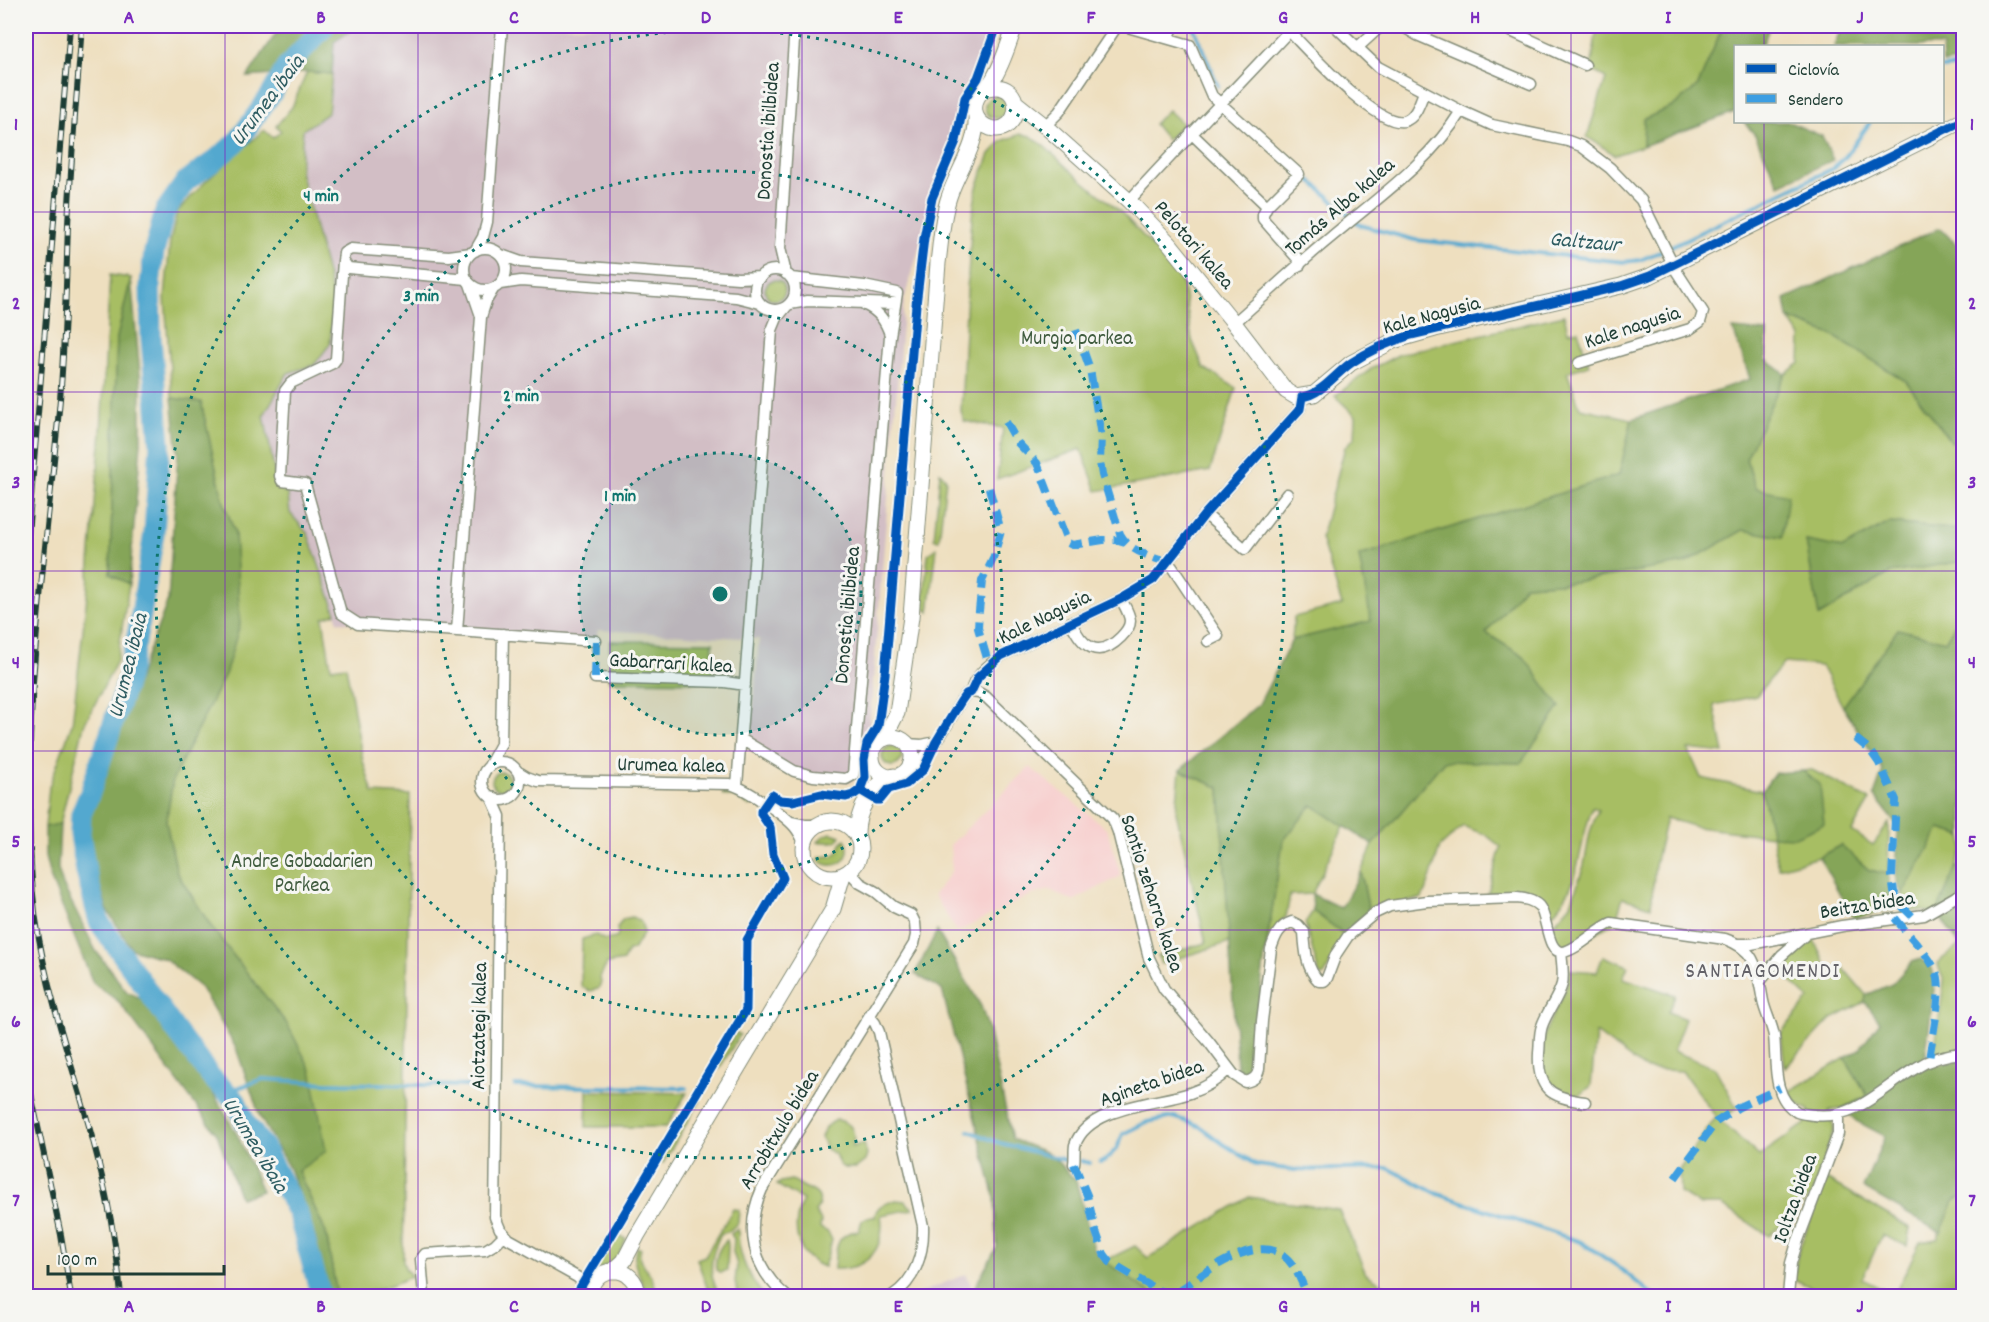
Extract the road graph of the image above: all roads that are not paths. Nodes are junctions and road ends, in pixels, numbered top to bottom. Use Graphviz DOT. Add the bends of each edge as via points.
graph roads {
  1 [pos="502,26"];
  2 [pos="795,26"];
  3 [pos="1015,26"];
  4 [pos="1117,26"];
  5 [pos="1124,26"];
  6 [pos="1174,26"];
  7 [pos="1335,26"];
  8 [pos="1381,26"];
  9 [pos="1402,26"];
  10 [pos="1500,26"];
  11 [pos="1288,28"];
  12 [pos="1161,37"];
  13 [pos="1357,48"];
  14 [pos="1004,57"];
  15 [pos="1585,65"];
  16 [pos="1531,84"];
  17 [pos="988,88"];
  18 [pos="1424,92"];
  19 [pos="1013,98"];
  20 [pos="1222,104"];
  21 [pos="1461,111"];
  22 [pos="976,116"];
  23 [pos="1964,120"];
  24 [pos="1002,126"];
  25 [pos="1045,126"];
  26 [pos="1191,133"];
  27 [pos="1129,201"];
  28 [pos="1267,206"];
  29 [pos="943,229"];
  30 [pos="473,252"];
  31 [pos="501,255"];
  32 [pos="1671,260"];
  33 [pos="343,261"];
  34 [pos="1300,265"];
  35 [pos="788,276"];
  36 [pos="761,277"];
  37 [pos="468,282"];
  38 [pos="497,286"];
  39 [pos="856,303"];
  40 [pos="761,304"];
  41 [pos="895,304"];
  42 [pos="788,305"];
  43 [pos="482,317"];
  44 [pos="1234,323"];
  45 [pos="772,330"];
  46 [pos="890,336"];
  47 [pos="1579,363"];
  48 [pos="1302,397"];
  49 [pos="1287,494"];
  50 [pos="1204,514"];
  51 [pos="1168,563"];
  52 [pos="1120,599"];
  53 [pos="1071,622"];
  54 [pos="457,631"];
  55 [pos="503,634"];
  56 [pos="596,641"];
  57 [pos="1208,641"];
  58 [pos="595,678"];
  59 [pos="745,686"];
  60 [pos="971,692"];
  61 [pos="897,714"];
  62 [pos="741,739"];
  63 [pos="884,739"];
  64 [pos="905,742"];
  65 [pos="936,742"];
  66 [pos="501,744"];
  67 [pos="875,765"];
  68 [pos="489,766"];
  69 [pos="514,767"];
  70 [pos="899,774"];
  71 [pos="538,781"];
  72 [pos="737,786"];
  73 [pos="874,789"];
  74 [pos="514,794"];
  75 [pos="491,796"];
  76 [pos="862,808"];
  77 [pos="500,816"];
  78 [pos="791,822"];
  79 [pos="836,822"];
  80 [pos="819,825"];
  81 [pos="857,837"];
  82 [pos="805,845"];
  83 [pos="846,873"];
  84 [pos="822,875"];
  85 [pos="1964,892"];
  86 [pos="833,909"];
  87 [pos="1806,934"];
  88 [pos="1737,944"];
  89 [pos="1561,952"];
  90 [pos="1761,980"];
  91 [pos="870,1017"];
  92 [pos="1964,1053"];
  93 [pos="1229,1069"];
  94 [pos="1585,1102"];
  95 [pos="1838,1115"];
  96 [pos="1074,1164"];
  97 [pos="504,1235"];
  98 [pos="627,1256"];
  99 [pos="613,1271"];
  100 [pos="630,1276"];
  101 [pos="577,1277"];
  102 [pos="598,1277"];
  103 [pos="590,1294"];
  104 [pos="424,1296"];
  105 [pos="638,1296"];
  106 [pos="786,1296"];
  107 [pos="891,1296"];
  108 [pos="1788,1296"];
  1 -- 30 [label="street" via="487,222"];
  2 -- 35 [label="street, Donostia ibilbidea" via="780,248"];
  3 -- 14 [label="main road"];
  4 -- 25 [label="street" via="1059,112"];
  5 -- 12 [label="street"];
  6 -- 12 [label="street"];
  7 -- 13 [label="street"];
  8 -- 13 [label="street"];
  9 -- 16 [label="street"];
  10 -- 15 [label="street"];
  11 -- 18 [label="street" via="1357,99 1383,116 1397,121 1411,117"];
  11 -- 20 [label="street"];
  12 -- 20 [label="street" via="1190,45 1212,96"];
  13 -- 18 [label="street" via="1377,67"];
  14 -- 17 [label="main road"];
  14 -- 19 [label="main road"];
  17 -- 19 [label="main road" via="998,86"];
  17 -- 22 [label="main road" via="975,101"];
  18 -- 21 [label="street"];
  19 -- 24 [label="main road" via="1015,115"];
  19 -- 25 [label="main road, Pelotari kalea"];
  20 -- 26 [label="street"];
  20 -- 28 [label="street" via="1299,174"];
  21 -- 32 [label="street" via="1492,125 1581,146 1610,168 1641,200"];
  21 -- 34 [label="street, Tomás Alba kalea" via="1430,153"];
  22 -- 24 [label="main road" via="984,125"];
  22 -- 29 [label="main road" via="975,136 950,195"];
  23 -- 32 [label="main road, Kale Nagusia"];
  24 -- 25 [label="main road" via="1020,120"];
  24 -- 29 [label="main road" via="980,146"];
  25 -- 27 [label="main road, Pelotari kalea"];
  26 -- 27 [label="street"];
  26 -- 28 [label="street"];
  27 -- 44 [label="main road, Pelotari kalea" via="1170,244"];
  28 -- 34 [label="street" via="1263,219"];
  29 -- 61 [label="main road" via="911,617"];
  30 -- 31 [label="street" via="489,249"];
  30 -- 33 [label="street" via="449,256 351,249 344,253"];
  30 -- 37 [label="street" via="465,263"];
  31 -- 36 [label="street" via="521,262"];
  31 -- 38 [label="street" via="506,273"];
  32 -- 47 [label="street, Kale nagusia" via="1703,312 1700,322 1690,329"];
  32 -- 48 [label="main road, Kale Nagusia" via="1650,276 1621,286 1393,340 1351,363 1314,394"];
  33 -- 37 [label="street" via="348,268"];
  33 -- 54 [label="street" via="336,359 291,383 285,391 280,476 282,481 305,484 343,616 358,624"];
  34 -- 44 [label="street, Tomás Alba kalea"];
  35 -- 36 [label="street" via="775,271"];
  35 -- 41 [label="street" via="897,293"];
  35 -- 42 [label="street" via="795,291"];
  36 -- 40 [label="street" via="755,291"];
  37 -- 38 [label="street" via="481,290"];
  37 -- 43 [label="street"];
  38 -- 40 [label="street" via="521,281 742,298"];
  38 -- 43 [label="street" via="486,301"];
  39 -- 41 [label="street"];
  39 -- 42 [label="street" via="807,301"];
  39 -- 46 [label="street" via="879,314"];
  40 -- 42 [label="street" via="775,310"];
  40 -- 45 [label="street"];
  41 -- 46 [label="street, Donostia ibilbidea"];
  42 -- 45 [label="street"];
  43 -- 54 [label="street"];
  44 -- 48 [label="main road, Pelotari kalea" via="1286,391"];
  45 -- 59 [label="street"];
  46 -- 62 [label="street, Donostia ibilbidea" via="853,775 846,779 794,771"];
  48 -- 50 [label="street, Kale Nagusia" via="1300,409"];
  49 -- 50 [label="street" via="1245,549"];
  50 -- 51 [label="street, Kale Nagusia"];
  51 -- 52 [label="street, Kale Nagusia" via="1153,580"];
  51 -- 57 [label="street" via="1218,636"];
  52 -- 53 [label="street, Kale Nagusia"];
  52 -- 53 [label="street" via="1130,623 1110,647 1092,649 1085,645"];
  53 -- 60 [label="street, Kale Nagusia" via="995,661 978,677"];
  54 -- 55 [label="street"];
  55 -- 56 [label="street, Gabarrari kalea"];
  55 -- 66 [label="street"];
  58 -- 59 [label="street, Gabarrari kalea"];
  59 -- 62 [label="street"];
  60 -- 65 [label="street, Kale Nagusia" via="960,701"];
  60 -- 93 [label="street, Santio zeharra kalea" via="986,697 1113,819 1154,972"];
  61 -- 63 [label="main road"];
  61 -- 64 [label="main road"];
  62 -- 72 [label="street"];
  63 -- 64 [label="main road" via="894,737"];
  63 -- 67 [label="main road" via="873,753"];
  64 -- 65 [label="street" via="922,746"];
  64 -- 70 [label="main road" via="911,762"];
  65 -- 70 [label="street, Kale Nagusia" via="923,759"];
  66 -- 68 [label="street"];
  66 -- 69 [label="street"];
  67 -- 70 [label="main road" via="883,774"];
  67 -- 73 [label="main road"];
  68 -- 69 [label="street" via="500,762"];
  68 -- 75 [label="street" via="482,782"];
  69 -- 71 [label="street, Urumea kalea"];
  69 -- 74 [label="street" via="520,783"];
  70 -- 73 [label="main road"];
  71 -- 72 [label="street, Urumea kalea"];
  71 -- 74 [label="street, Urumea kalea"];
  72 -- 78 [label="street, Urumea kalea"];
  73 -- 76 [label="main road"];
  74 -- 75 [label="street" via="501,800"];
  74 -- 77 [label="street"];
  75 -- 77 [label="street, Aiotzategi kalea"];
  76 -- 79 [label="main road"];
  76 -- 81 [label="main road"];
  77 -- 97 [label="street, Aiotzategi kalea" via="495,1210"];
  78 -- 80 [label="street, Urumea kalea"];
  78 -- 82 [label="street, Urumea kalea"];
  79 -- 80 [label="main road"];
  79 -- 81 [label="main road"];
  80 -- 82 [label="main road"];
  81 -- 83 [label="main road" via="858,859"];
  82 -- 84 [label="main road" via="806,860"];
  83 -- 84 [label="main road" via="836,877"];
  83 -- 86 [label="main road"];
  83 -- 91 [label="street, Arrobitxulo bidea" via="911,915 915,922 914,944"];
  84 -- 86 [label="main road" via="831,891"];
  85 -- 87 [label="street, Beitza bidea" via="1924,915"];
  86 -- 98 [label="main road"];
  87 -- 88 [label="street, Beitza bidea"];
  87 -- 90 [label="street, Beitza bidea"];
  88 -- 89 [label="street" via="1611,923"];
  88 -- 90 [label="street" via="1756,965"];
  89 -- 93 [label="street" via="1552,945 1543,912 1528,899 1427,901 1390,906 1375,913 1348,936 1336,954 1328,978 1319,981 1305,950 1304,932 1292,922 1285,924 1271,949 1257,1075 1245,1082"];
  89 -- 94 [label="street" via="1563,981 1541,1029 1539,1076 1550,1092"];
  90 -- 95 [label="street" via="1778,1080 1788,1105 1798,1113"];
  91 -- 106 [label="street, Arrobitxulo bidea" via="757,1200 752,1224 754,1247 762,1269"];
  91 -- 107 [label="street" via="879,1032 923,1226 922,1251 913,1274"];
  92 -- 95 [label="street" via="1929,1061 1859,1107"];
  93 -- 96 [label="street, Agineta bidea" via="1219,1079 1191,1092 1126,1107 1094,1123 1076,1145"];
  95 -- 108 [label="street, Ioltza bidea" via="1838,1134 1791,1263"];
  97 -- 101 [label="street"];
  97 -- 104 [label="street" via="485,1250 425,1254 421,1259"];
  98 -- 99 [label="main road"];
  98 -- 100 [label="main road"];
  99 -- 100 [label="main road"];
  99 -- 102 [label="main road"];
  100 -- 105 [label="main road"];
  101 -- 102 [label="street"];
  101 -- 103 [label="street"];
  102 -- 103 [label="main road"];
}
